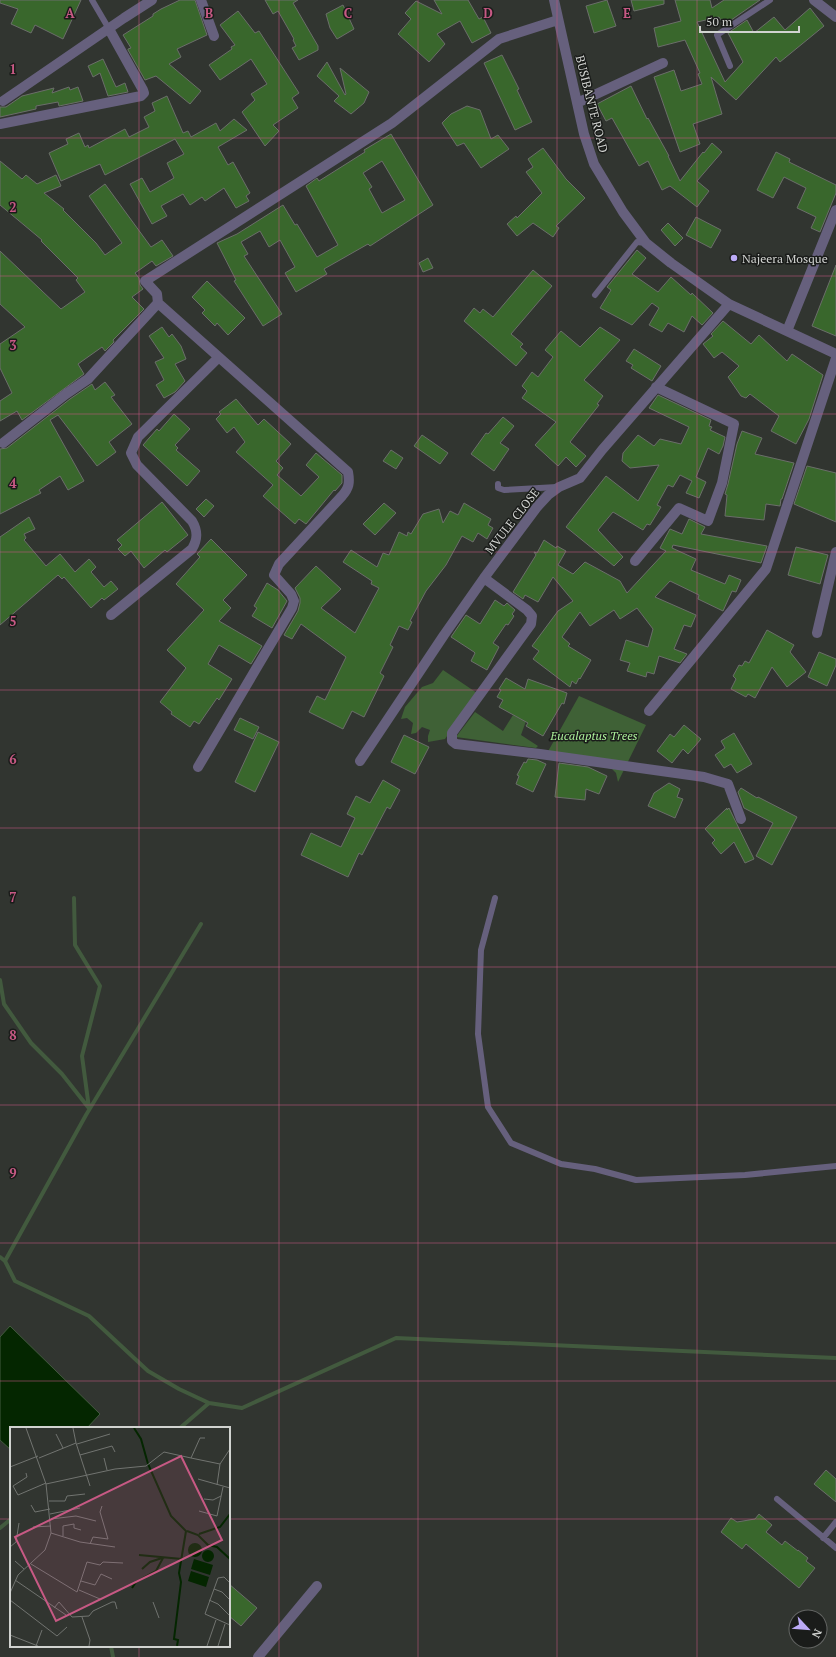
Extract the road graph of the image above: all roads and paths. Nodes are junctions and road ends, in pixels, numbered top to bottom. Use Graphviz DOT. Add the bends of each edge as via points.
graph roads {
  1 [pos="92,0"];
  2 [pos="201,0"];
  3 [pos="554,0"];
  4 [pos="770,0"];
  5 [pos="814,0"];
  6 [pos="148,1"];
  7 [pos="836,17"];
  8 [pos="558,20"];
  9 [pos="108,29"];
  10 [pos="214,36"];
  11 [pos="663,63"];
  12 [pos="730,66"];
  13 [pos="3,101"];
  14 [pos="577,103"];
  15 [pos="0,124"];
  16 [pos="836,210"];
  17 [pos="646,243"];
  18 [pos="595,295"];
  19 [pos="158,303"];
  20 [pos="729,304"];
  21 [pos="787,331"];
  22 [pos="836,354"];
  23 [pos="218,358"];
  24 [pos="836,358"];
  25 [pos="656,387"];
  26 [pos="3,444"];
  27 [pos="498,484"];
  28 [pos="559,487"];
  29 [pos="836,552"];
  30 [pos="635,561"];
  31 [pos="484,578"];
  32 [pos="111,615"];
  33 [pos="816,632"];
  34 [pos="649,711"];
  35 [pos="360,761"];
  36 [pos="198,767"];
  37 [pos="741,819"];
  38 [pos="495,898"];
  39 [pos="836,1166"];
  40 [pos="776,1499"];
  41 [pos="836,1522"];
  42 [pos="823,1538"];
  43 [pos="836,1548"];
  44 [pos="317,1586"];
  45 [pos="258,1657"];
  1 -- 9 [label="lane"];
  2 -- 10 [label="street"];
  3 -- 8 [label="street, BUSIBANTE ROAD"];
  4 -- 12 [label="lane" via="717,35"];
  5 -- 7 [label="street"];
  6 -- 9 [label="street"];
  8 -- 14 [label="street, BUSIBANTE ROAD"];
  8 -- 19 [label="street" via="499,39 392,123 145,281 157,294"];
  9 -- 13 [label="street"];
  9 -- 15 [label="street" via="143,90 141,96"];
  11 -- 14 [label="street"];
  14 -- 17 [label="street, BUSIBANTE ROAD" via="594,164 623,212"];
  16 -- 21 [label="street"];
  17 -- 18 [label="lane" via="637,242"];
  17 -- 20 [label="street, BUSIBANTE ROAD" via="671,264"];
  19 -- 23 [label="street"];
  19 -- 26 [label="street" via="88,379"];
  20 -- 21 [label="street, BUSIBANTE ROAD"];
  20 -- 25 [label="street, MVULE CLOSE"];
  21 -- 22 [label="street, BUSIBANTE ROAD"];
  23 -- 32 [label="street" via="138,438 131,453 137,465 192,521 196,529 196,541 192,549"];
  23 -- 36 [label="street" via="348,472 350,481 348,489 275,570 274,574 294,601 292,608"];
  24 -- 34 [label="street" via="766,569"];
  25 -- 28 [label="street, MVULE CLOSE" via="585,473"];
  25 -- 30 [label="street" via="734,424 722,483 708,522 679,508"];
  27 -- 28 [label="lane" via="498,488 504,490"];
  28 -- 31 [label="street, MVULE CLOSE" via="544,499"];
  29 -- 33 [label="street"];
  31 -- 35 [label="street, MVULE CLOSE"];
  31 -- 37 [label="street" via="527,610 532,616 531,624 452,733 452,741 456,744 704,777 728,784"];
  38 -- 39 [label="lane" via="481,950 478,1034 488,1106 511,1143 561,1164 595,1169 636,1180 745,1175"];
  40 -- 42 [label="lane"];
  41 -- 42 [label="lane"];
  42 -- 43 [label="lane"];
  44 -- 45 [label="street"];
}
